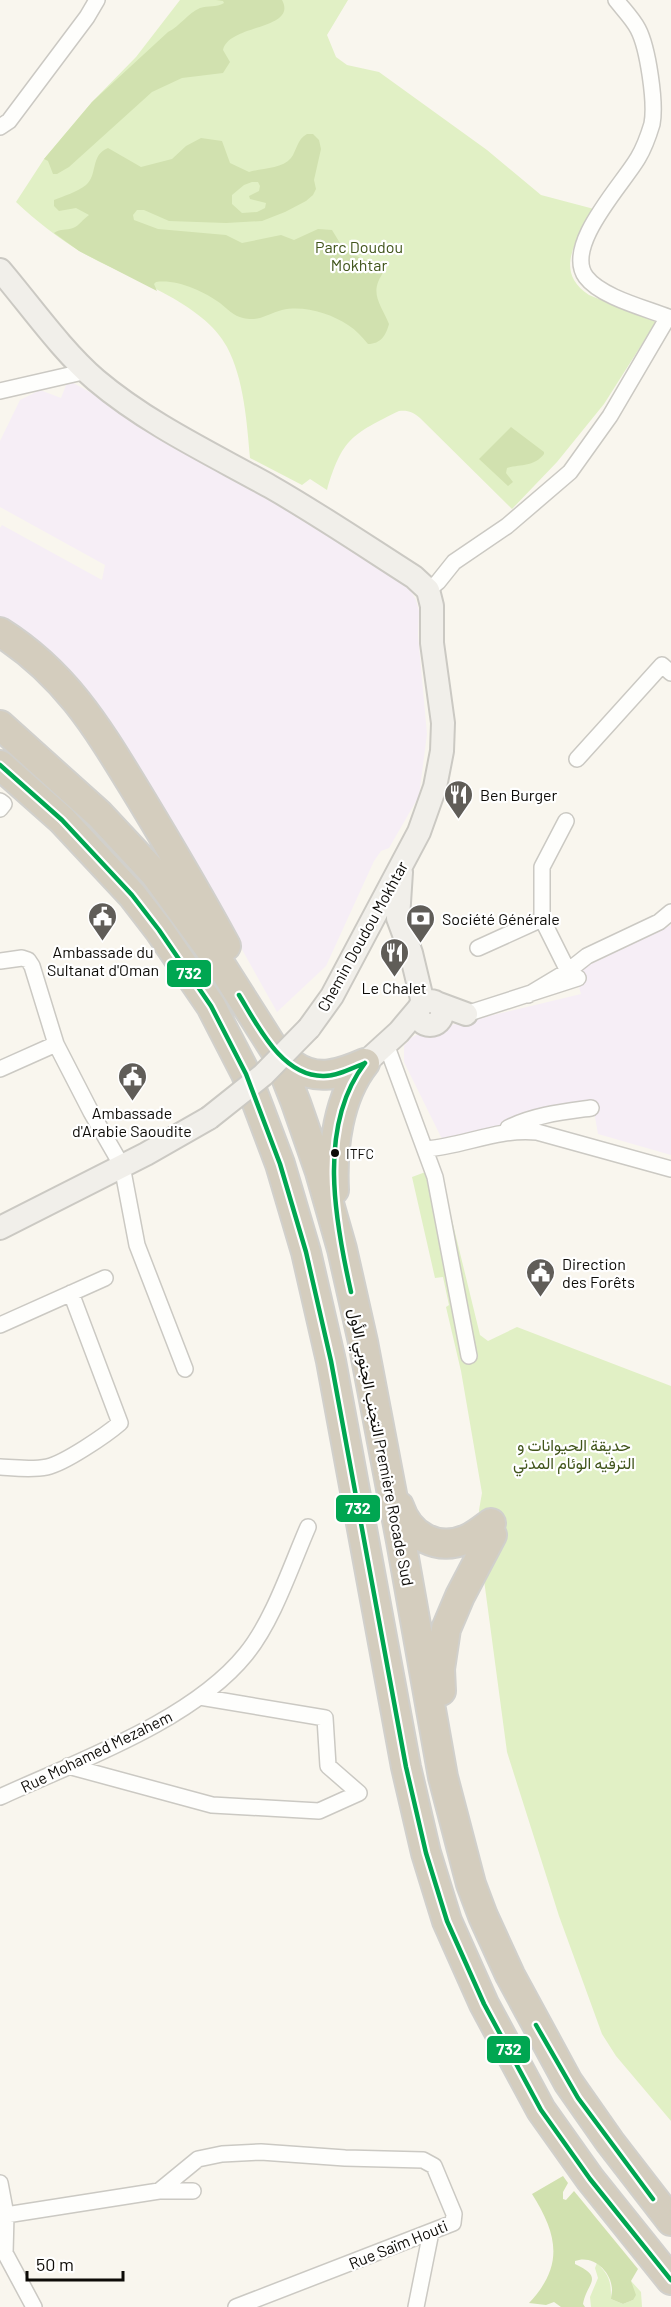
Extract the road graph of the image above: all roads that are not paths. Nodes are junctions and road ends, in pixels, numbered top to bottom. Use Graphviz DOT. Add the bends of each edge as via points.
graph roads {
  1 [pos="97,0"];
  2 [pos="616,0"];
  3 [pos="0,126"];
  4 [pos="0,270"];
  5 [pos="669,314"];
  6 [pos="87,371"];
  7 [pos="0,392"];
  8 [pos="428,590"];
  9 [pos="1,633"];
  10 [pos="671,673"];
  11 [pos="0,725"];
  12 [pos="577,759"];
  13 [pos="0,765"];
  14 [pos="0,783"];
  15 [pos="0,801"];
  16 [pos="0,809"];
  17 [pos="567,821"];
  18 [pos="401,865"];
  19 [pos="671,912"];
  20 [pos="146,913"];
  21 [pos="398,918"];
  22 [pos="542,919"];
  23 [pos="478,948"];
  24 [pos="0,961"];
  25 [pos="350,964"];
  26 [pos="573,974"];
  27 [pos="430,1010"];
  28 [pos="466,1014"];
  29 [pos="393,1038"];
  30 [pos="56,1044"];
  31 [pos="276,1052"];
  32 [pos="365,1062"];
  33 [pos="0,1069"];
  34 [pos="591,1108"];
  35 [pos="497,1133"];
  36 [pos="426,1149"];
  37 [pos="122,1166"];
  38 [pos="671,1169"];
  39 [pos="0,1228"];
  40 [pos="341,1249"];
  41 [pos="105,1278"];
  42 [pos="71,1293"];
  43 [pos="0,1325"];
  44 [pos="470,1356"];
  45 [pos="185,1369"];
  46 [pos="385,1462"];
  47 [pos="0,1467"];
  48 [pos="308,1527"];
  49 [pos="201,1697"];
  50 [pos="68,1766"];
  51 [pos="0,1797"];
  52 [pos="454,1821"];
  53 [pos="0,2183"];
  54 [pos="159,2191"];
  55 [pos="193,2191"];
  56 [pos="6,2215"];
  57 [pos="671,2222"];
  58 [pos="629,2228"];
  59 [pos="431,2232"];
  60 [pos="671,2280"];
  61 [pos="671,2290"];
  62 [pos="34,2307"];
  63 [pos="236,2307"];
  64 [pos="416,2307"];
  1 -- 3 [label="street" via="9,121"];
  2 -- 5 [label="street" via="638,30 648,61 652,124 640,156 589,227 581,255 585,276 602,291"];
  4 -- 6 [label="street"];
  5 -- 8 [label="street" via="610,416 570,472 507,526 454,562"];
  6 -- 7 [label="street"];
  6 -- 8 [label="street" via="163,426 301,505 414,577"];
  8 -- 18 [label="street, Chemin Doudou Mokhtar" via="443,723 442,751 428,812"];
  9 -- 31 [label="highway" via="59,679 112,751 235,961"];
  10 -- 12 [label="street" via="662,665"];
  11 -- 31 [label="highway, التجنب الجنوبي الأول Première Rocade Sud" via="99,814 155,874 217,959"];
  13 -- 20 [label="highway, التجنب الجنوبي الأول Première Rocade Sud" via="78,835"];
  14 -- 20 [label="highway"];
  15 -- 16 [label="street" via="4,804"];
  17 -- 22 [label="street" via="542,867"];
  18 -- 21 [label="street"];
  18 -- 25 [label="street, Chemin Doudou Mokhtar"];
  19 -- 26 [label="street" via="659,922 587,956"];
  20 -- 58 [label="highway, التجنب الجنوبي الأول Première Rocade Sud" via="195,982 233,1046 280,1164 306,1252 331,1361 413,1798 452,1933 484,2004 541,2110"];
  21 -- 25 [label="street" via="379,931"];
  21 -- 27 [label="street"];
  22 -- 23 [label="street"];
  22 -- 26 [label="street"];
  24 -- 30 [label="street" via="28,960"];
  25 -- 37 [label="street, Chemin Doudou Mokhtar, bridge" via="309,1028 263,1075 209,1118"];
  26 -- 28 [label="street" via="528,995"];
  27 -- 28 [label="street"];
  27 -- 29 [label="street"];
  29 -- 32 [label="street"];
  29 -- 36 [label="street"];
  30 -- 33 [label="street"];
  30 -- 37 [label="street"];
  31 -- 32 [label="highway" via="299,1070 323,1076"];
  31 -- 40 [label="highway, التجنب الجنوبي الأول Première Rocade Sud" via="320,1172"];
  32 -- 40 [label="highway" via="349,1087 334,1149 333,1187"];
  34 -- 35 [label="street" via="521,1121"];
  35 -- 36 [label="street"];
  35 -- 38 [label="street" via="537,1132"];
  36 -- 44 [label="street"];
  37 -- 39 [label="street, Chemin Doudou Mokhtar"];
  37 -- 45 [label="street" via="137,1245"];
  40 -- 46 [label="highway, التجنب الجنوبي الأول Première Rocade Sud"];
  41 -- 42 [label="street"];
  42 -- 43 [label="street"];
  42 -- 47 [label="street" via="120,1423 50,1466"];
  46 -- 52 [label="highway, التجنب الجنوبي الأول Première Rocade Sud"];
  46 -- 52 [label="highway" via="402,1516 411,1530 437,1542 451,1543 492,1529 453,1610 443,1641 441,1696"];
  48 -- 49 [label="street, Rue Mohamed Mezahem" via="269,1617 247,1653"];
  49 -- 50 [label="street, Rue Mohamed Mezahem" via="152,1727"];
  49 -- 50 [label="street" via="325,1718 328,1766 359,1793 319,1811 212,1805"];
  50 -- 51 [label="street, Rue Mohamed Mezahem"];
  52 -- 57 [label="highway, التجنب الجنوبي الأول Première Rocade Sud" via="483,1916 540,2032 578,2098"];
  53 -- 56 [label="street"];
  54 -- 55 [label="street"];
  54 -- 56 [label="street"];
  54 -- 59 [label="street, Rue Saïm Houti" via="198,2159 222,2154 261,2152 423,2160 434,2166 455,2217 450,2225"];
  56 -- 62 [label="street" via="5,2253"];
  58 -- 60 [label="highway, التجنب الجنوبي الأول Première Rocade Sud"];
  58 -- 61 [label="highway"];
  59 -- 63 [label="street, Rue Saïm Houti"];
  59 -- 64 [label="street"];
}
